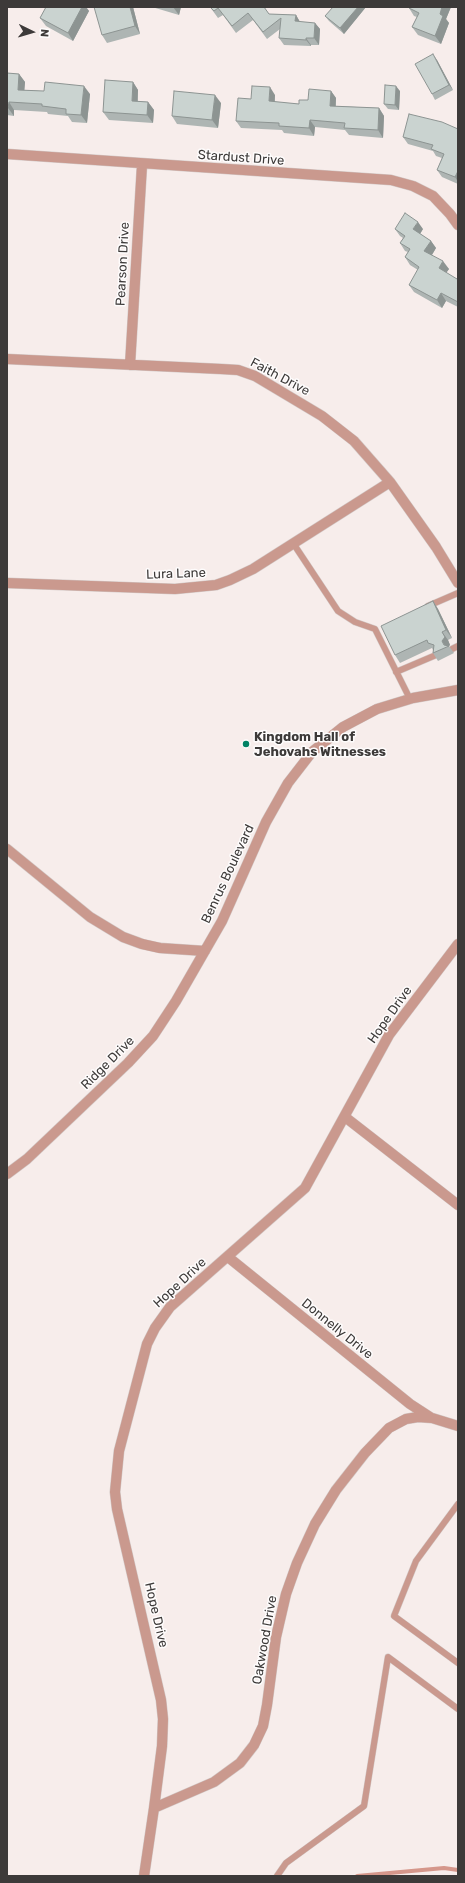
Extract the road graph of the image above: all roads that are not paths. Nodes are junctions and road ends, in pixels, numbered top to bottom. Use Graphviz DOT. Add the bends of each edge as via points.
graph roads {
  1 [pos="7,154"];
  2 [pos="142,165"];
  3 [pos="458,225"];
  4 [pos="7,359"];
  5 [pos="130,365"];
  6 [pos="390,482"];
  7 [pos="294,543"];
  8 [pos="7,583"];
  9 [pos="458,583"];
  10 [pos="458,593"];
  11 [pos="423,608"];
  12 [pos="382,626"];
  13 [pos="375,628"];
  14 [pos="436,655"];
  15 [pos="396,672"];
  16 [pos="458,690"];
  17 [pos="410,699"];
  18 [pos="7,849"];
  19 [pos="458,944"];
  20 [pos="205,951"];
  21 [pos="345,1117"];
  22 [pos="7,1174"];
  23 [pos="458,1205"];
  24 [pos="228,1258"];
  25 [pos="432,1418"];
  26 [pos="458,1426"];
  27 [pos="458,1504"];
  28 [pos="458,1663"];
  29 [pos="458,1709"];
  30 [pos="154,1808"];
  31 [pos="144,1876"];
  32 [pos="277,1876"];
  1 -- 2 [label="street, Stardust Drive"];
  2 -- 3 [label="street, Stardust Drive" via="391,180 413,186 433,196"];
  2 -- 5 [label="street, Pearson Drive"];
  4 -- 5 [label="street, Faith Drive"];
  5 -- 6 [label="street, Faith Drive" via="238,370 255,376 306,405 342,430"];
  6 -- 7 [label="street, Lura Lane"];
  6 -- 9 [label="street, Faith Drive"];
  7 -- 8 [label="street, Lura Lane" via="253,569 230,580 201,588"];
  7 -- 13 [label="lane" via="338,611 355,622"];
  10 -- 11 [label="lane"];
  12 -- 13 [label="lane"];
  13 -- 15 [label="lane"];
  14 -- 15 [label="lane"];
  15 -- 17 [label="lane"];
  16 -- 17 [label="street, Benrus Boulevard"];
  17 -- 20 [label="street, Benrus Boulevard" via="377,709 343,728 327,739 299,767 266,822 232,900"];
  18 -- 20 [label="street" via="90,917 123,937 160,948"];
  19 -- 21 [label="street, Hope Drive" via="389,1035"];
  20 -- 22 [label="street, Ridge Drive" via="153,1036 27,1159"];
  21 -- 23 [label="street"];
  21 -- 24 [label="street, Hope Drive" via="305,1188"];
  24 -- 25 [label="street, Donnelly Drive" via="410,1404"];
  24 -- 30 [label="street, Hope Drive" via="170,1307 155,1328 145,1352 119,1451 116,1474 117,1509 161,1700 163,1719"];
  25 -- 26 [label="street, Oakwood Drive"];
  25 -- 30 [label="street, Oakwood Drive" via="406,1419 389,1428 336,1490 316,1524 297,1563 286,1594 276,1637 263,1726 254,1745 240,1763 214,1782"];
  27 -- 28 [label="lane" via="416,1561 394,1616"];
  29 -- 32 [label="lane" via="388,1657 364,1806 286,1863"];
  30 -- 31 [label="street"];
}
